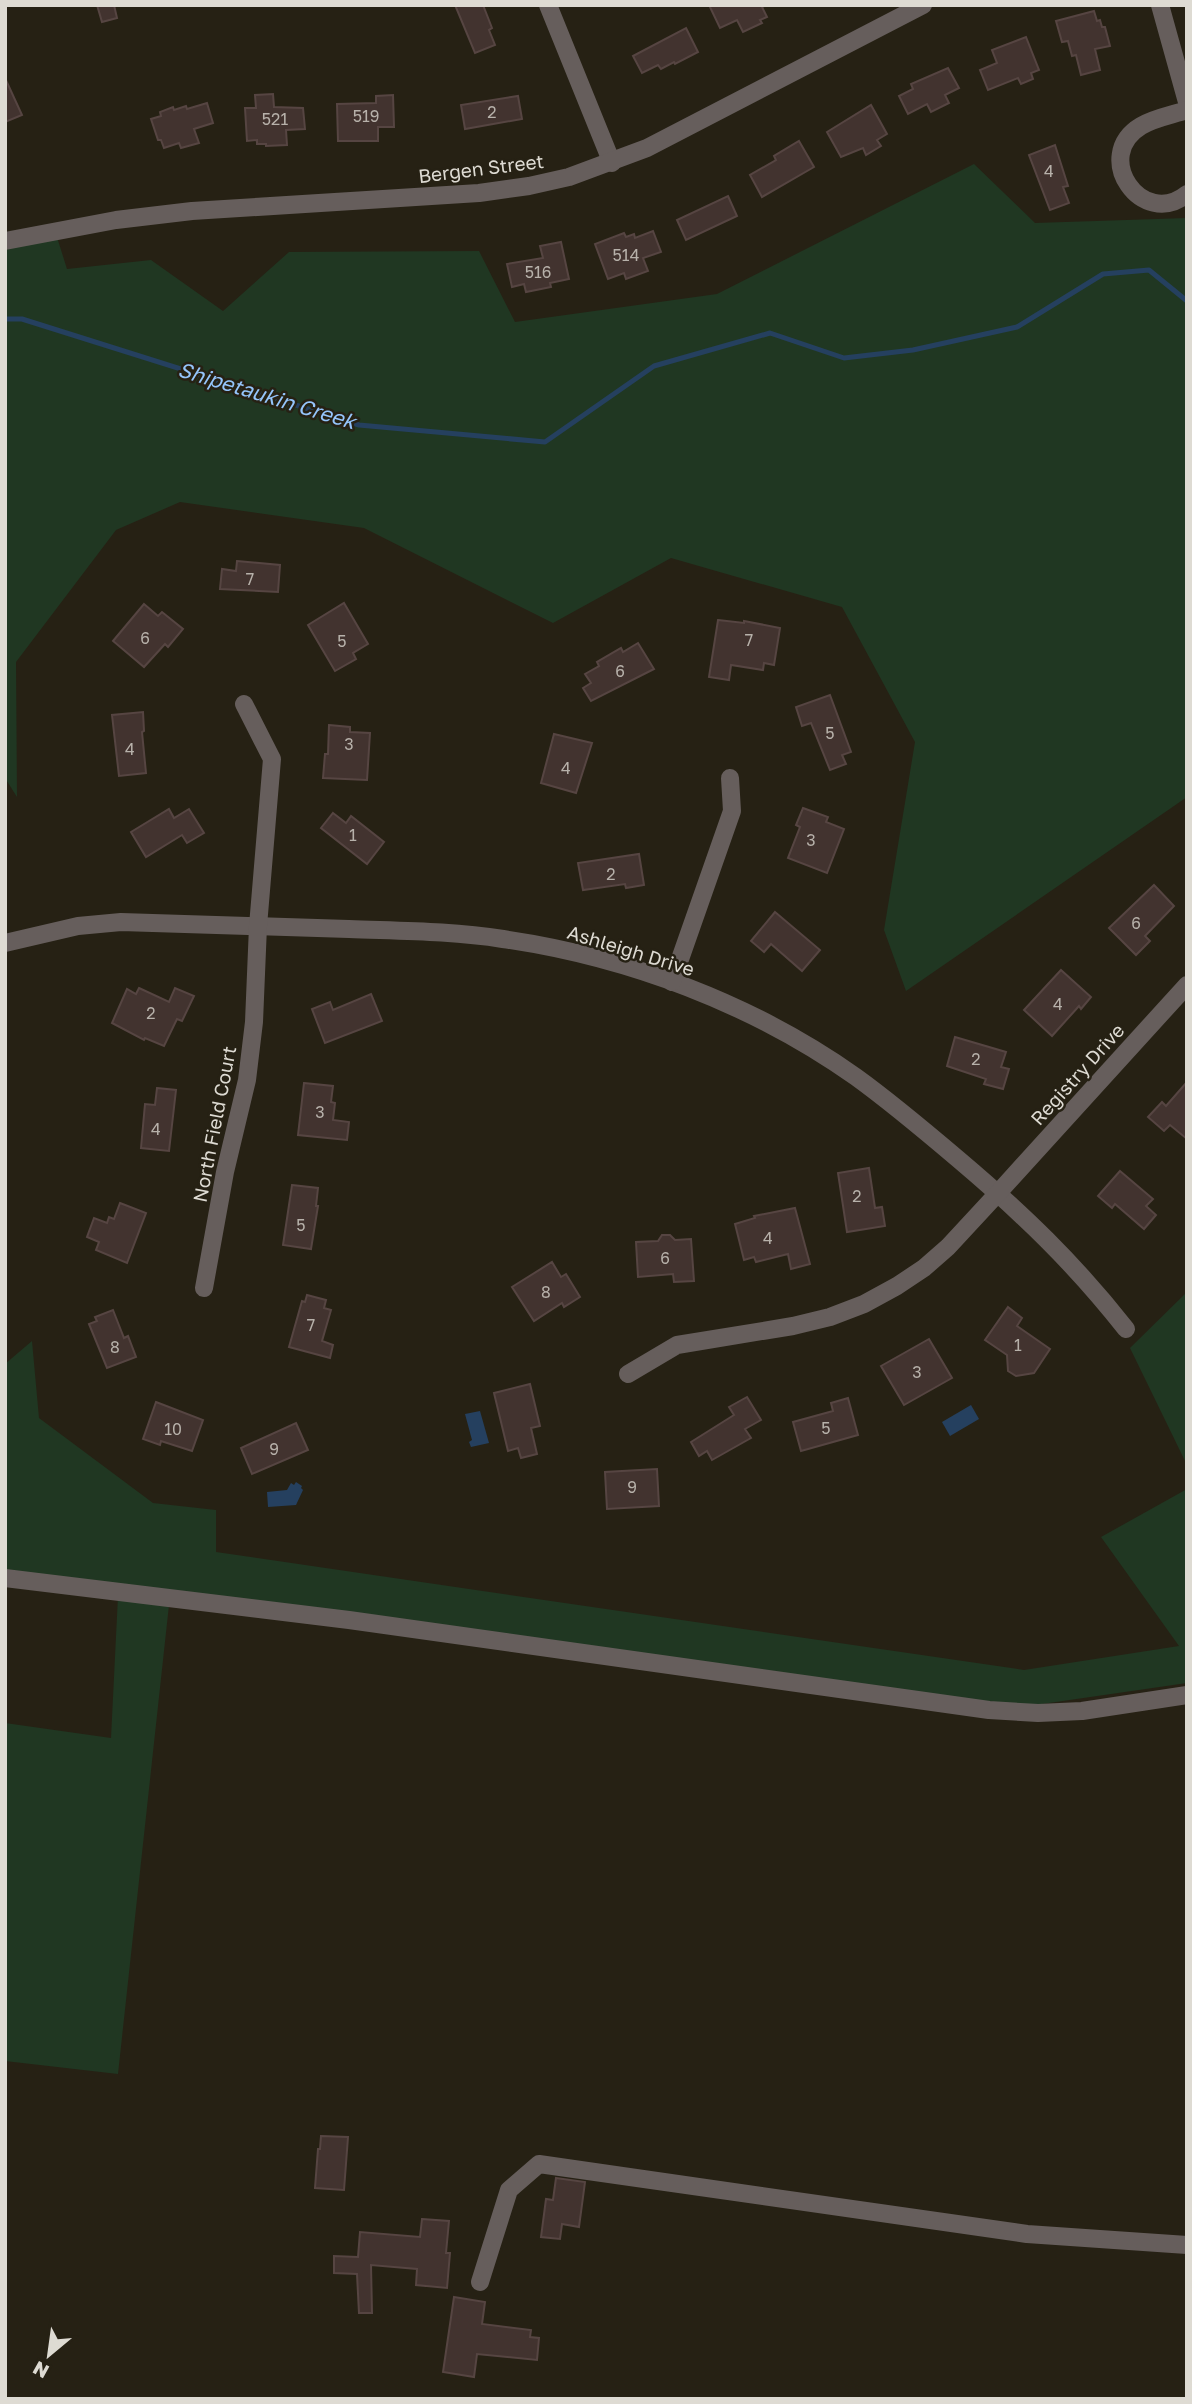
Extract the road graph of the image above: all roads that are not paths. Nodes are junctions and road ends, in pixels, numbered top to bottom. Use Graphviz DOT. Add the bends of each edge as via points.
graph roads {
  1 [pos="548,5"];
  2 [pos="923,5"];
  3 [pos="1160,5"];
  4 [pos="1187,102"];
  5 [pos="1187,110"];
  6 [pos="612,163"];
  7 [pos="1187,194"];
  8 [pos="5,241"];
  9 [pos="244,704"];
  10 [pos="730,778"];
  11 [pos="258,926"];
  12 [pos="5,943"];
  13 [pos="672,982"];
  14 [pos="1187,985"];
  15 [pos="998,1193"];
  16 [pos="204,1288"];
  17 [pos="1126,1329"];
  18 [pos="628,1374"];
  19 [pos="5,1578"];
  20 [pos="1187,1695"];
  21 [pos="1187,2245"];
  22 [pos="480,2281"];
  1 -- 6 [label="street"];
  2 -- 6 [label="street, Bergen Street"];
  3 -- 4 [label="street"];
  5 -- 7 [label="street" via="1141,126 1122,148 1120,162 1123,178 1142,198 1169,203"];
  6 -- 8 [label="street, Bergen Street" via="569,177 479,193 192,211"];
  9 -- 11 [label="street, North Field Court" via="272,760"];
  10 -- 13 [label="street" via="732,811"];
  11 -- 12 [label="street, Ashleigh Drive" via="121,922 78,926"];
  11 -- 13 [label="street, Ashleigh Drive" via="446,932 504,939 606,961"];
  11 -- 16 [label="street, North Field Court" via="247,1080"];
  13 -- 15 [label="street, Ashleigh Drive" via="805,1044 901,1110"];
  14 -- 15 [label="street, Registry Drive"];
  15 -- 17 [label="street, Ashleigh Drive" via="1058,1248"];
  15 -- 18 [label="street, Registry Drive" via="923,1268 864,1304 793,1326 677,1345"];
  19 -- 20 [label="street" via="349,1620 989,1710 1082,1711"];
  21 -- 22 [label="street" via="1027,2234 539,2164 509,2190"];
}
